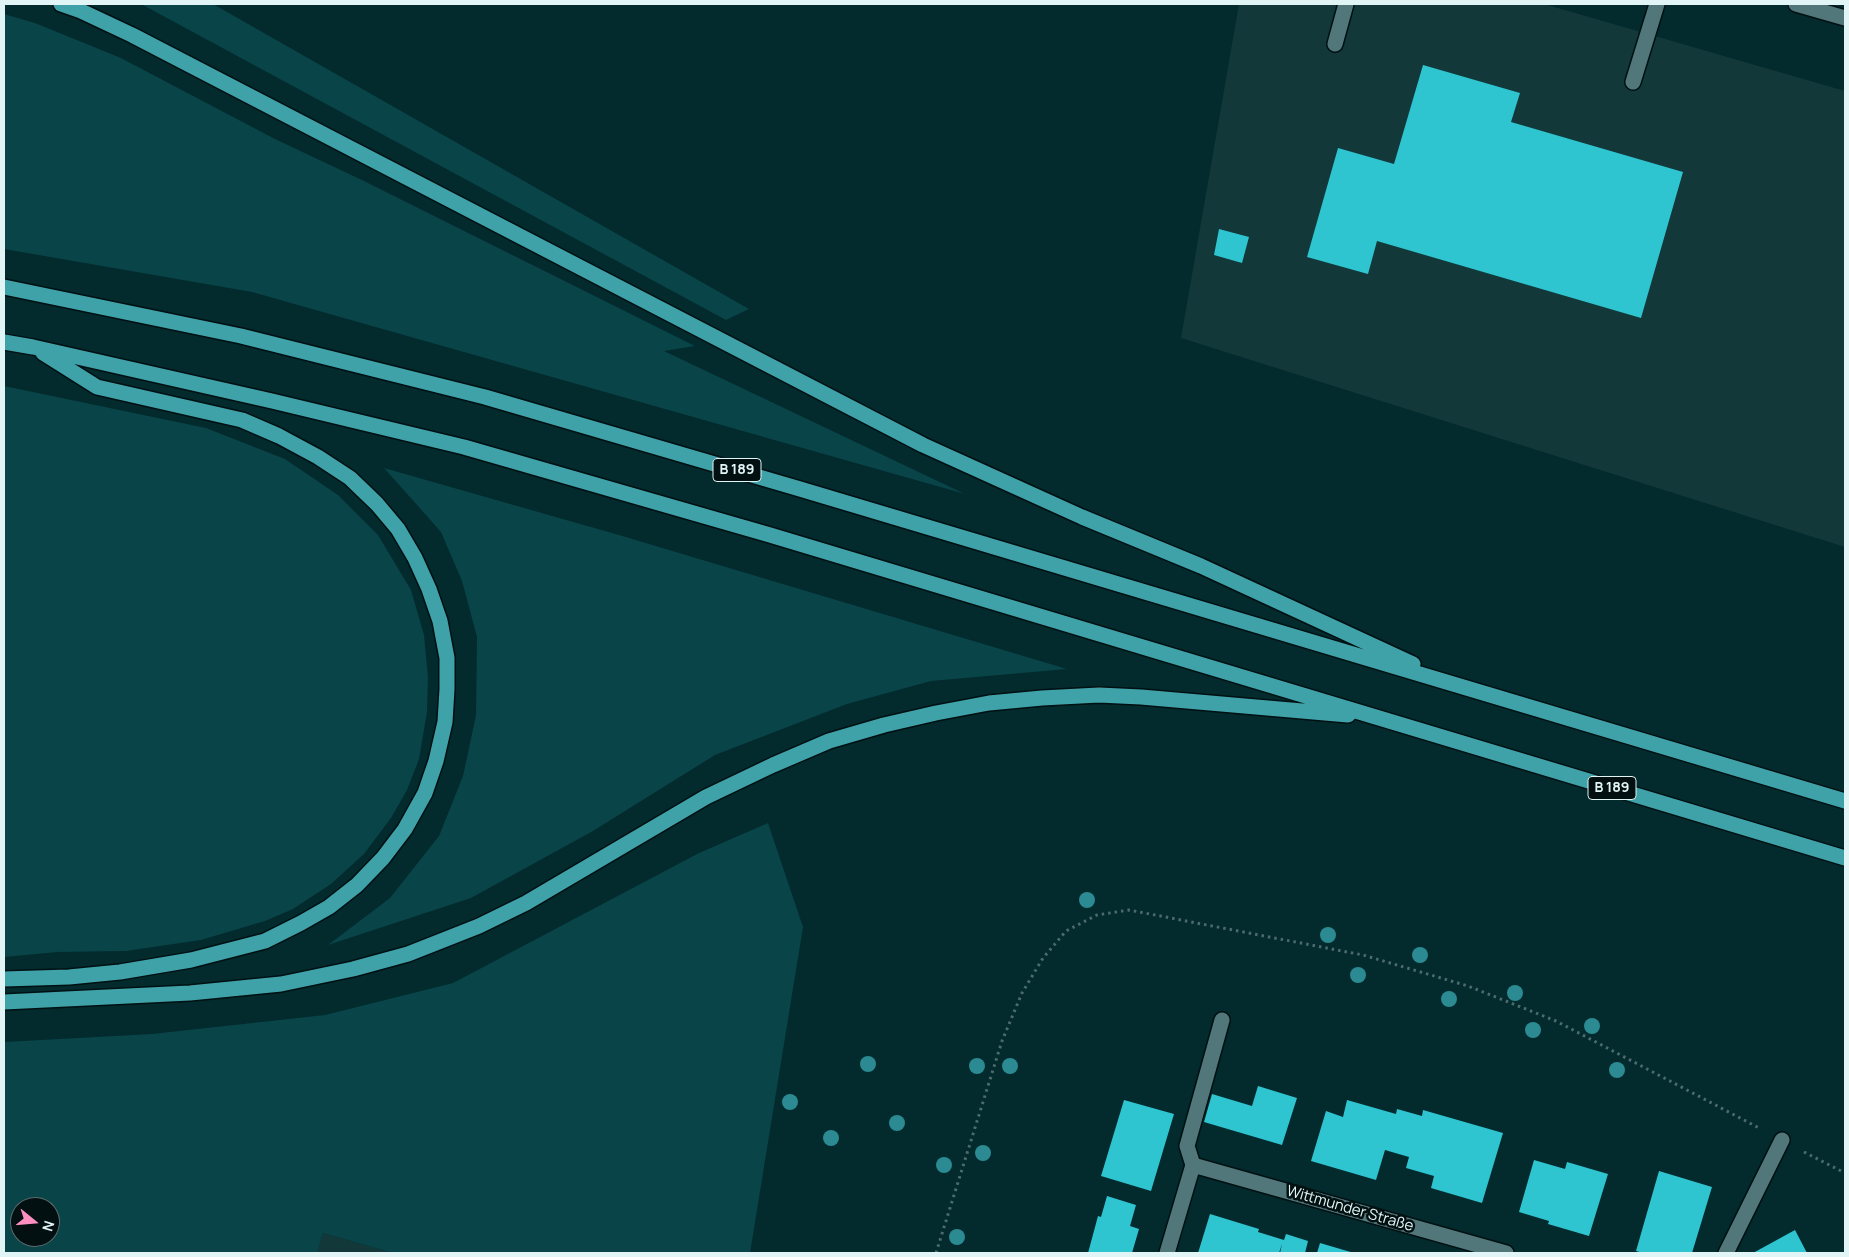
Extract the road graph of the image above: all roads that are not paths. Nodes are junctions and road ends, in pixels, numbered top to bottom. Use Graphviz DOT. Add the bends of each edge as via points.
graph roads {
  1 [pos="61,4"];
  2 [pos="1346,4"];
  3 [pos="1657,4"];
  4 [pos="1796,4"];
  5 [pos="1845,18"];
  6 [pos="1335,44"];
  7 [pos="1633,82"];
  8 [pos="4,287"];
  9 [pos="4,342"];
  10 [pos="33,347"];
  11 [pos="1462,686"];
  12 [pos="1379,718"];
  13 [pos="1845,801"];
  14 [pos="1845,858"];
  15 [pos="4,979"];
  16 [pos="4,1002"];
  17 [pos="1222,1020"];
  18 [pos="1782,1140"];
  19 [pos="1193,1165"];
  20 [pos="1167,1253"];
  21 [pos="1506,1253"];
  22 [pos="1726,1253"];
  1 -- 11 [label="highway" via="140,39 923,445 1082,517 1201,566"];
  2 -- 6 [label="street"];
  3 -- 7 [label="street"];
  4 -- 5 [label="street"];
  8 -- 11 [label="highway, B 189" via="241,336 485,397"];
  9 -- 10 [label="highway, B 189"];
  10 -- 12 [label="highway, B 189" via="464,447 770,535"];
  10 -- 15 [label="highway" via="97,388 242,420 279,436 350,478 398,529 415,558 440,621 447,658 447,689 436,760 425,793 383,858 357,885 329,907 265,940 200,958 112,973"];
  11 -- 13 [label="highway, B 189"];
  12 -- 14 [label="highway, B 189"];
  12 -- 16 [label="highway" via="1099,695 989,703 936,713 830,741 772,765 706,797 526,903 408,954 281,984 190,993"];
  17 -- 19 [label="street" via="1187,1146"];
  18 -- 22 [label="street"];
  19 -- 20 [label="street"];
  19 -- 21 [label="street, Wittmunder Straße"];
}
